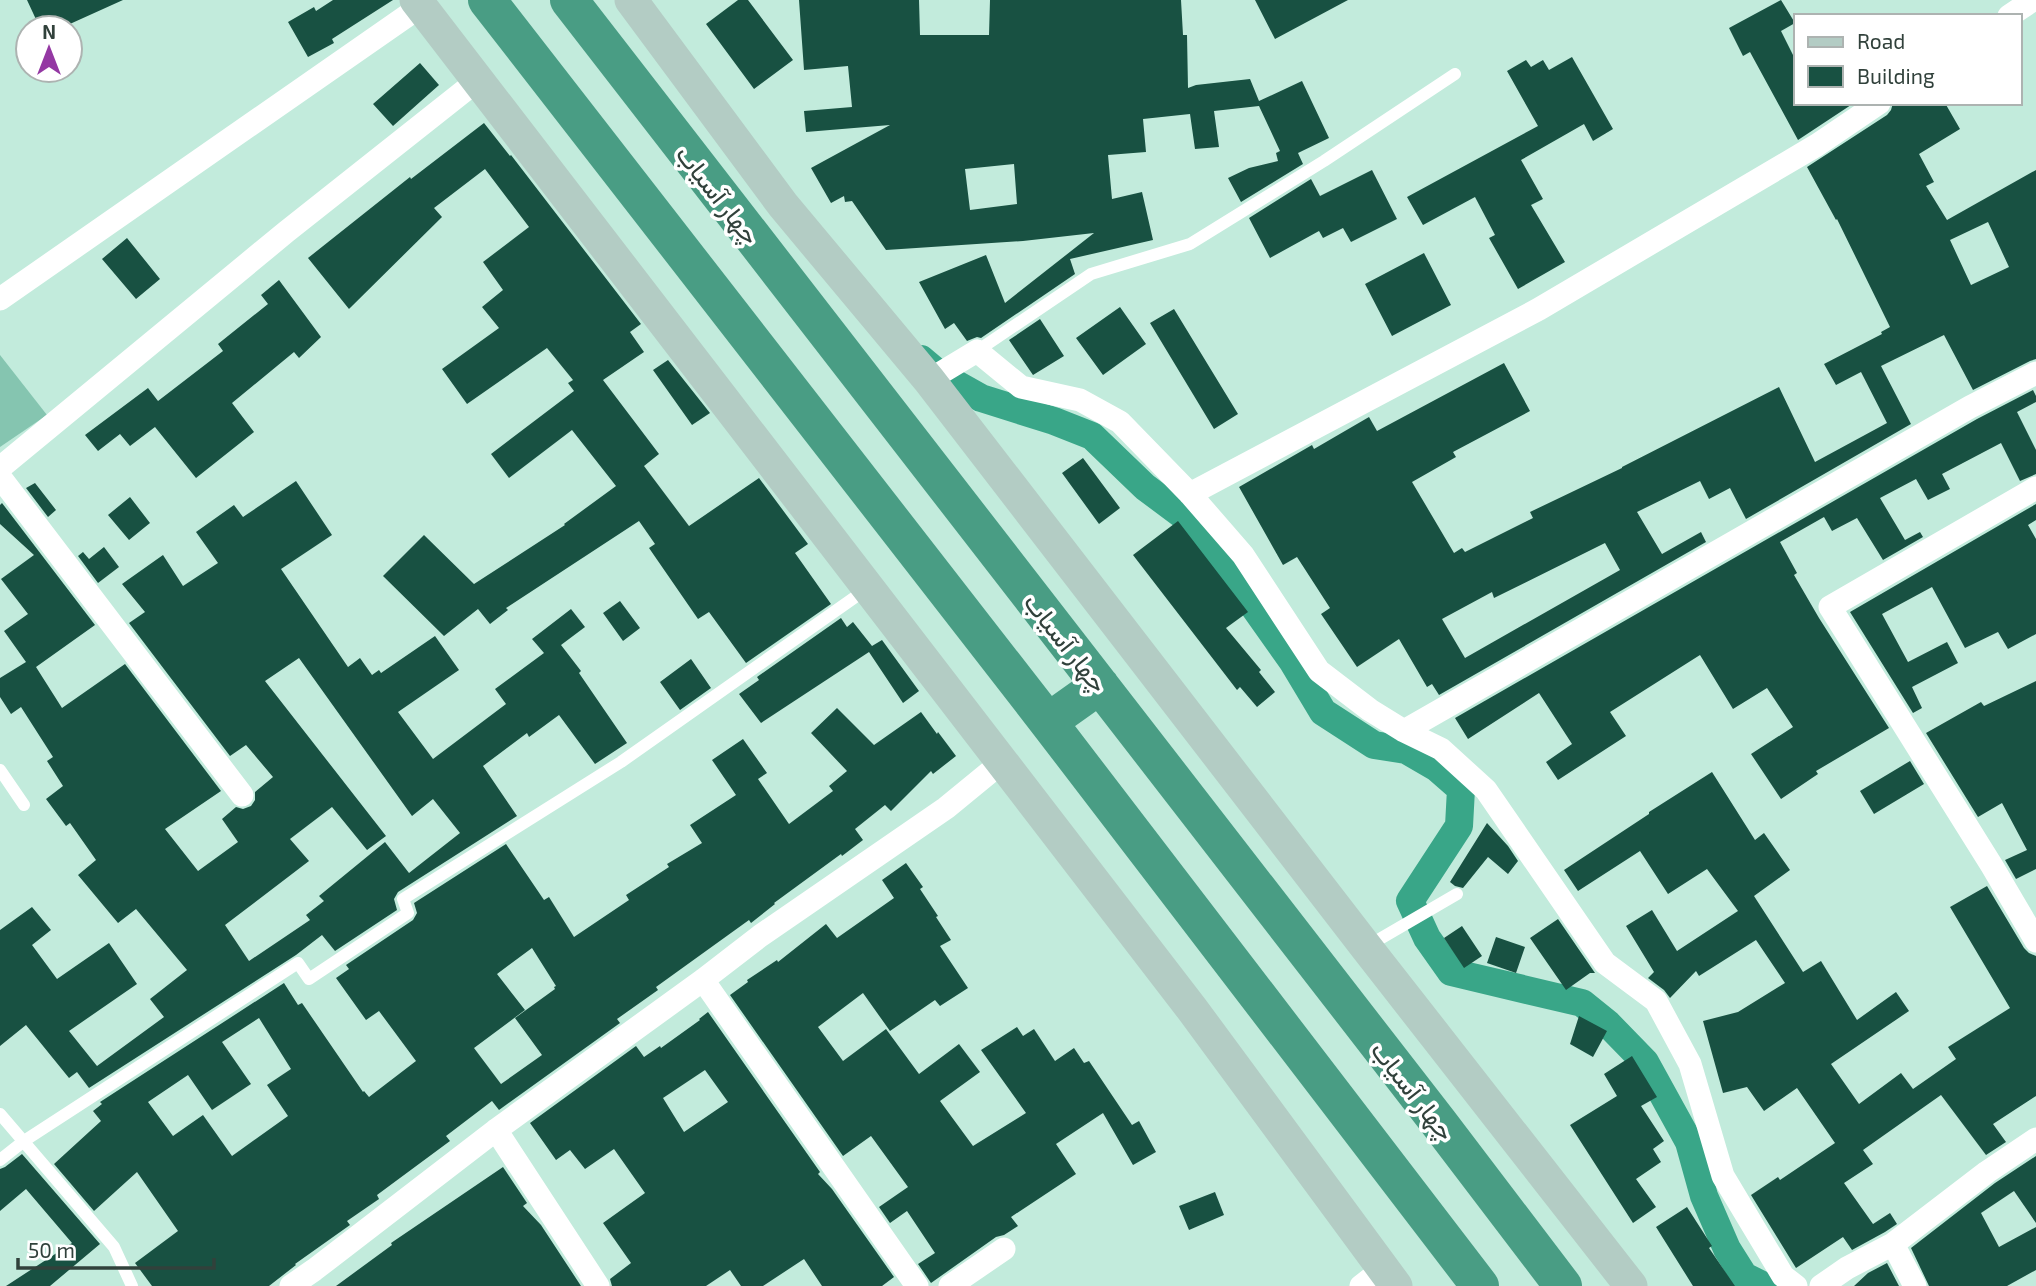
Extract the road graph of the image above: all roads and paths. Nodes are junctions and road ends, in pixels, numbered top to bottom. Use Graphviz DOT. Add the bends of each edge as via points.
graph roads {
  1 [pos="486,0"];
  2 [pos="569,0"];
  3 [pos="631,0"];
  4 [pos="2033,0"];
  5 [pos="419,3"];
  6 [pos="2012,14"];
  7 [pos="1455,74"];
  8 [pos="478,80"];
  9 [pos="1876,105"];
  10 [pos="0,299"];
  11 [pos="968,356"];
  12 [pos="2036,373"];
  13 [pos="929,380"];
  14 [pos="0,468"];
  15 [pos="0,477"];
  16 [pos="2036,488"];
  17 [pos="1190,494"];
  18 [pos="868,587"];
  19 [pos="1100,685"];
  20 [pos="1048,722"];
  21 [pos="1404,731"];
  22 [pos="1002,762"];
  23 [pos="0,770"];
  24 [pos="242,795"];
  25 [pos="24,805"];
  26 [pos="1457,894"];
  27 [pos="1380,939"];
  28 [pos="2036,941"];
  29 [pos="703,980"];
  30 [pos="0,1114"];
  31 [pos="496,1130"];
  32 [pos="2036,1139"];
  33 [pos="24,1141"];
  34 [pos="0,1160"];
  35 [pos="1893,1244"];
  36 [pos="1004,1250"];
  37 [pos="319,1278"];
  38 [pos="1380,1281"];
  39 [pos="132,1286"];
  40 [pos="291,1286"];
  41 [pos="598,1286"];
  42 [pos="917,1286"];
  43 [pos="950,1286"];
  44 [pos="1480,1286"];
  45 [pos="1563,1286"];
  46 [pos="1631,1286"];
  47 [pos="1796,1286"];
  48 [pos="1821,1286"];
  49 [pos="1915,1286"];
  1 -- 20 [label="highway"];
  2 -- 19 [label="highway, چهار آسیاب"];
  3 -- 13 [label="street" via="783,205"];
  4 -- 6 [label="street"];
  5 -- 8 [label="street"];
  5 -- 10 [label="street"];
  7 -- 11 [label="lane" via="1189,244 1091,274"];
  8 -- 14 [label="street"];
  8 -- 18 [label="street"];
  9 -- 17 [label="street" via="1817,145 1539,309"];
  11 -- 13 [label="street"];
  11 -- 17 [label="street" via="1021,387 1080,400 1120,422"];
  12 -- 21 [label="street"];
  13 -- 27 [label="street"];
  15 -- 24 [label="street"];
  16 -- 28 [label="street" via="1830,607"];
  17 -- 21 [label="street" via="1243,555 1319,671"];
  18 -- 22 [label="street"];
  18 -- 33 [label="lane" via="621,762 403,899 408,913 309,979 298,963"];
  19 -- 20 [label="highway"];
  19 -- 45 [label="highway, چهار آسیاب"];
  20 -- 44 [label="highway"];
  21 -- 47 [label="street" via="1441,749 1486,790 1605,963 1656,1001 1690,1064 1723,1176 1783,1276"];
  22 -- 29 [label="street" via="946,808"];
  22 -- 38 [label="street" via="1192,1009"];
  23 -- 25 [label="lane"];
  26 -- 27 [label="lane"];
  27 -- 46 [label="street"];
  29 -- 31 [label="street"];
  29 -- 42 [label="street"];
  30 -- 33 [label="lane"];
  31 -- 37 [label="street"];
  31 -- 41 [label="street"];
  32 -- 35 [label="street"];
  33 -- 34 [label="lane"];
  33 -- 39 [label="lane" via="114,1247"];
  35 -- 48 [label="street"];
  35 -- 49 [label="street"];
  36 -- 43 [label="street"];
  37 -- 40 [label="street"];
}
